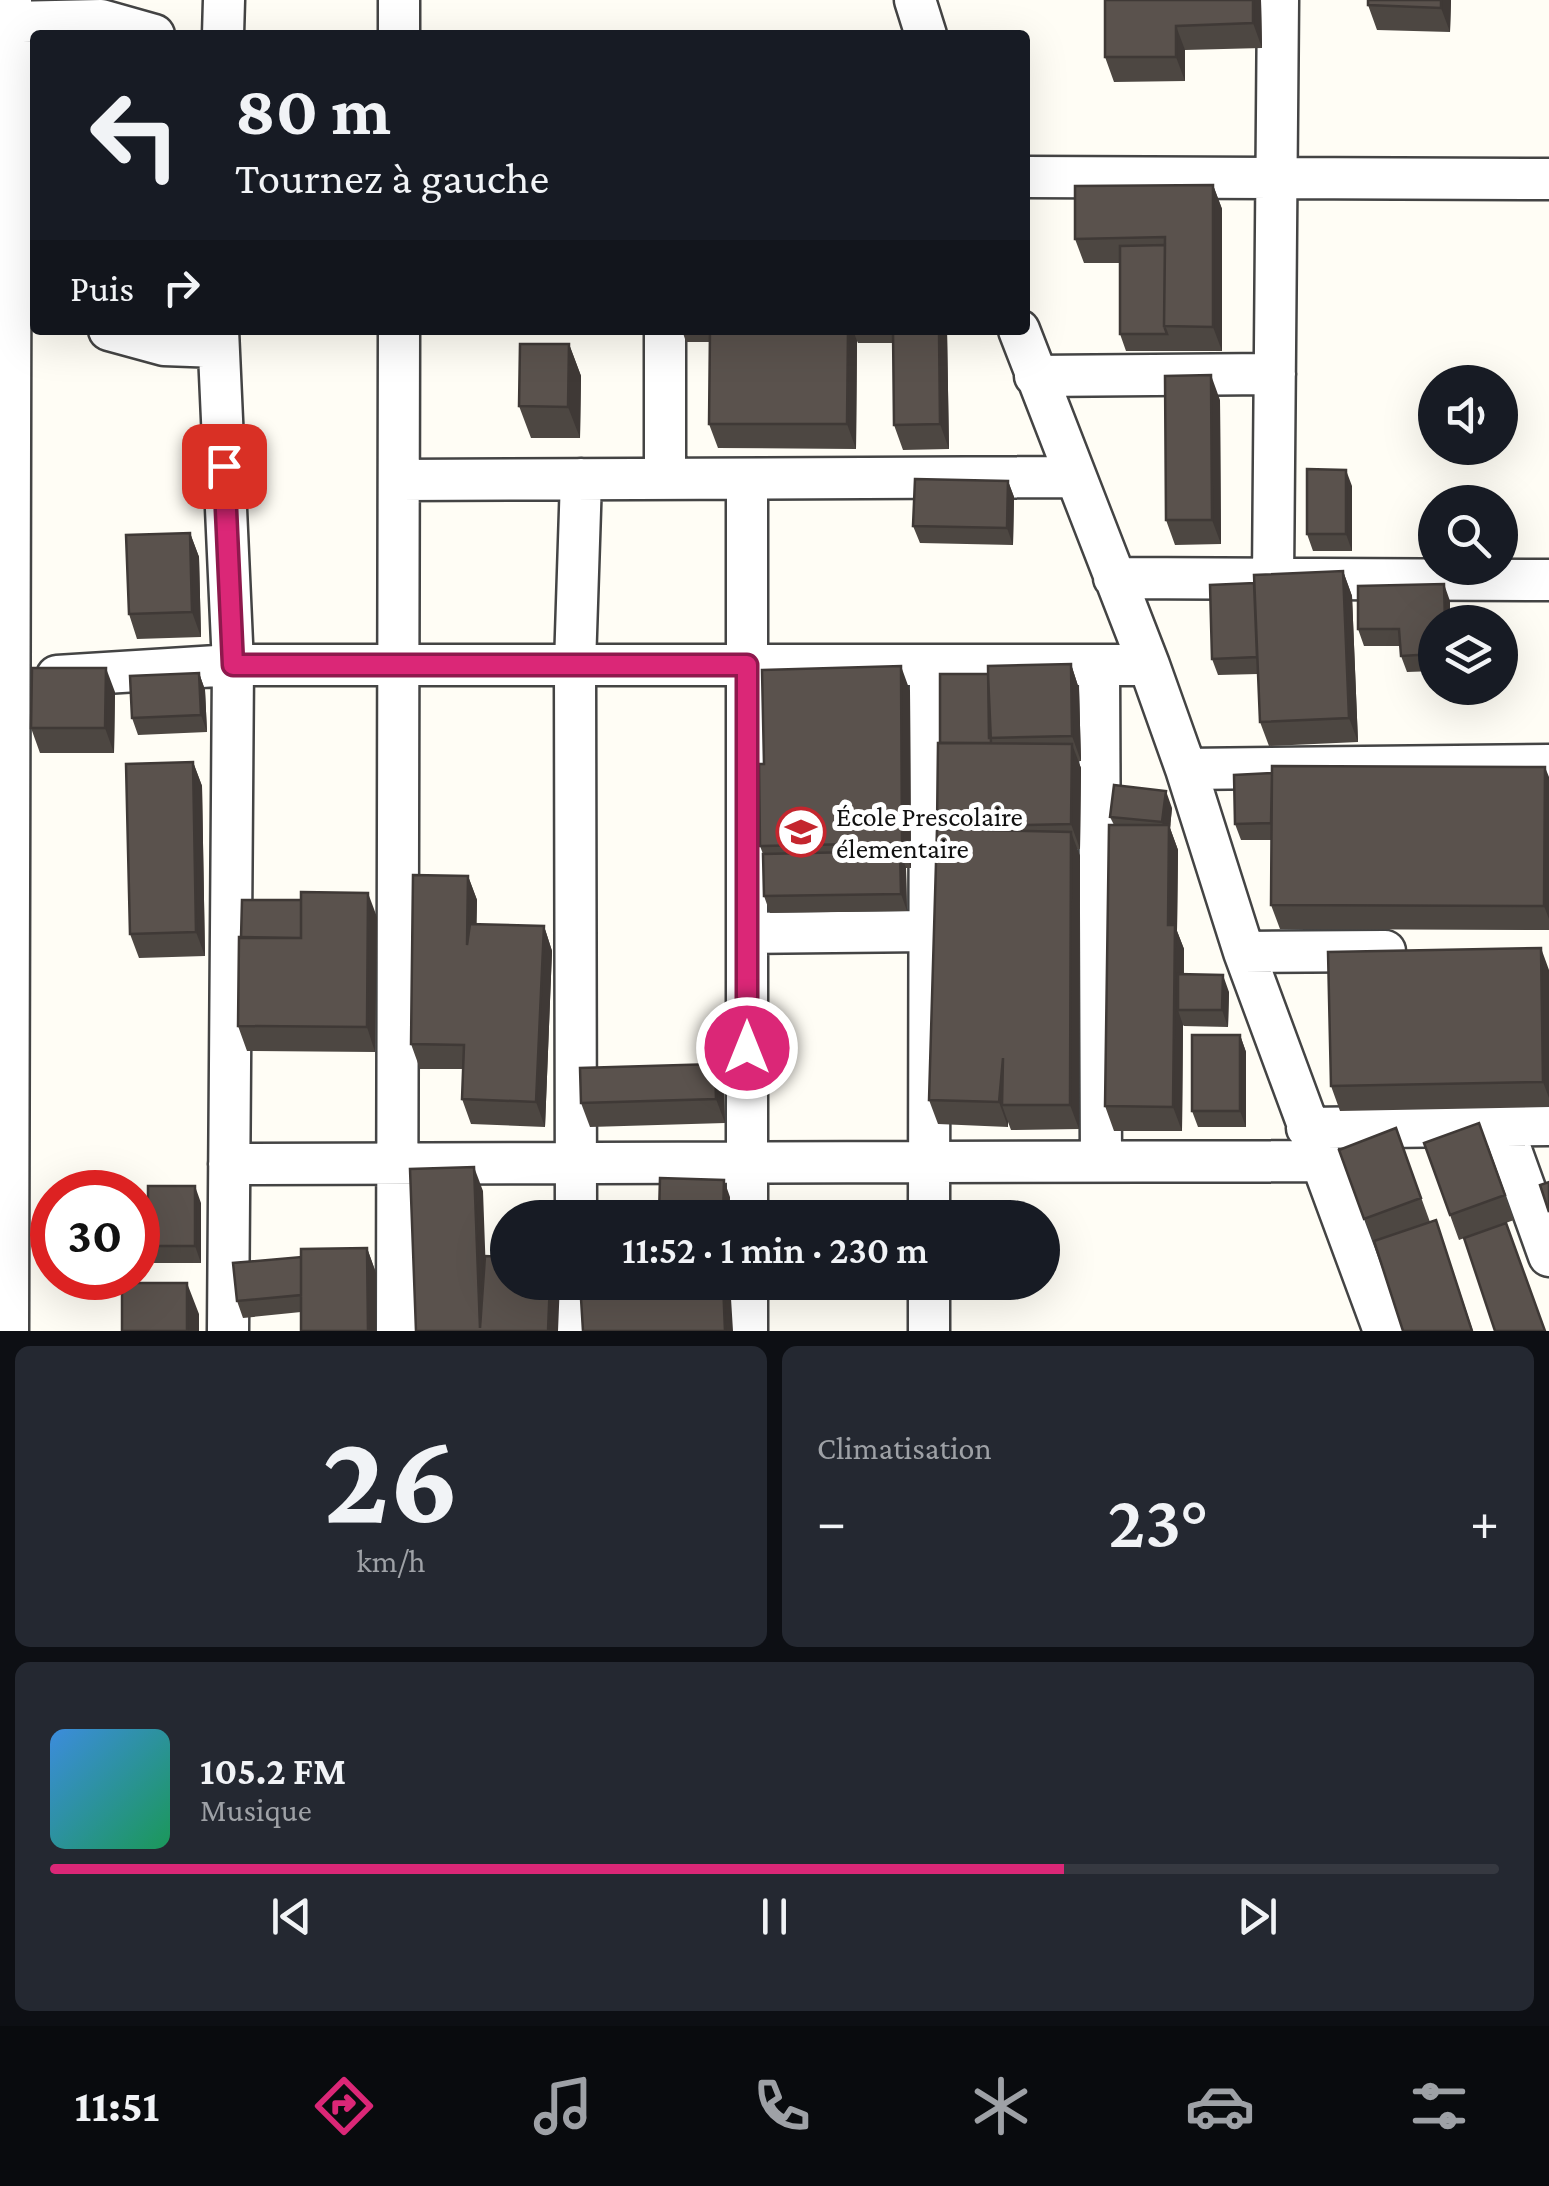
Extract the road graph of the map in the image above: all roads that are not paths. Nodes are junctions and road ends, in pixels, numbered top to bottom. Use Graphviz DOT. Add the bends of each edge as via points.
graph roads {
  1 [pos="224,0"];
  2 [pos="399,0"];
  3 [pos="916,0"];
  4 [pos="1278,0"];
  5 [pos="11,11"];
  6 [pos="136,30"];
  7 [pos="223,30"];
  8 [pos="399,30"];
  9 [pos="925,30"];
  10 [pos="1030,177"];
  11 [pos="1277,178"];
  12 [pos="1549,179"];
  13 [pos="23,276"];
  14 [pos="126,335"];
  15 [pos="399,335"];
  16 [pos="665,335"];
  17 [pos="1021,335"];
  18 [pos="218,339"];
  19 [pos="1275,374"];
  20 [pos="1035,376"];
  21 [pos="1075,478"];
  22 [pos="581,479"];
  23 [pos="665,479"];
  24 [pos="747,479"];
  25 [pos="399,480"];
  26 [pos="1114,578"];
  27 [pos="1273,578"];
  28 [pos="1549,580"];
  29 [pos="233,665"];
  30 [pos="400,665"];
  31 [pos="575,665"];
  32 [pos="747,665"];
  33 [pos="930,665"];
  34 [pos="1100,665"];
  35 [pos="1149,665"];
  36 [pos="8,678"];
  37 [pos="1549,765"];
  38 [pos="1186,768"];
  39 [pos="929,931"];
  40 [pos="747,933"];
  41 [pos="1416,950"];
  42 [pos="1244,952"];
  43 [pos="1502,1125"];
  44 [pos="1549,1125"];
  45 [pos="1313,1144"];
  46 [pos="1101,1161"];
  47 [pos="747,1162"];
  48 [pos="929,1162"];
  49 [pos="576,1163"];
  50 [pos="229,1164"];
  51 [pos="395,1164"];
  52 [pos="576,1200"];
  53 [pos="747,1200"];
  54 [pos="929,1200"];
  55 [pos="1549,1256"];
  56 [pos="576,1300"];
  57 [pos="747,1300"];
  58 [pos="929,1300"];
  59 [pos="8,1331"];
  60 [pos="228,1331"];
  61 [pos="397,1331"];
  62 [pos="576,1331"];
  63 [pos="747,1331"];
  64 [pos="929,1331"];
  65 [pos="1384,1331"];
  1 -- 7 [label="street"];
  2 -- 8 [label="street"];
  3 -- 9 [label="street"];
  4 -- 11 [label="street"];
  5 -- 6 [label="street"];
  5 -- 13 [label="street"];
  10 -- 11 [label="street"];
  11 -- 12 [label="street"];
  11 -- 19 [label="street"];
  13 -- 36 [label="street"];
  14 -- 18 [label="street" via="164,346"];
  15 -- 25 [label="street"];
  16 -- 23 [label="street"];
  17 -- 20 [label="street"];
  18 -- 29 [label="street"];
  19 -- 20 [label="street"];
  19 -- 27 [label="street"];
  20 -- 21 [label="street"];
  21 -- 24 [label="street"];
  21 -- 26 [label="street"];
  22 -- 23 [label="street"];
  22 -- 25 [label="street"];
  22 -- 31 [label="street"];
  23 -- 24 [label="street"];
  24 -- 32 [label="street"];
  25 -- 30 [label="street"];
  26 -- 27 [label="street"];
  26 -- 35 [label="street"];
  27 -- 28 [label="street"];
  29 -- 30 [label="street"];
  29 -- 36 [label="street"];
  29 -- 50 [label="street"];
  30 -- 31 [label="street"];
  30 -- 51 [label="street"];
  31 -- 32 [label="street"];
  31 -- 49 [label="street"];
  32 -- 33 [label="street"];
  32 -- 40 [label="street"];
  33 -- 34 [label="street"];
  33 -- 39 [label="street"];
  34 -- 35 [label="street"];
  34 -- 46 [label="street"];
  35 -- 38 [label="street"];
  36 -- 59 [label="street"];
  37 -- 38 [label="street"];
  38 -- 42 [label="street"];
  39 -- 40 [label="street"];
  39 -- 48 [label="street"];
  40 -- 47 [label="street"];
  41 -- 42 [label="street"];
  42 -- 45 [label="street"];
  43 -- 44 [label="street"];
  43 -- 45 [label="street"];
  43 -- 55 [label="street"];
  45 -- 46 [label="street"];
  45 -- 65 [label="street"];
  46 -- 48 [label="street"];
  47 -- 48 [label="street"];
  47 -- 49 [label="street"];
  47 -- 53 [label="street"];
  48 -- 54 [label="street"];
  49 -- 51 [label="street"];
  49 -- 52 [label="street"];
  50 -- 51 [label="street"];
  50 -- 60 [label="street"];
  51 -- 61 [label="street"];
  56 -- 62 [label="street"];
  57 -- 63 [label="street"];
  58 -- 64 [label="street"];
}
